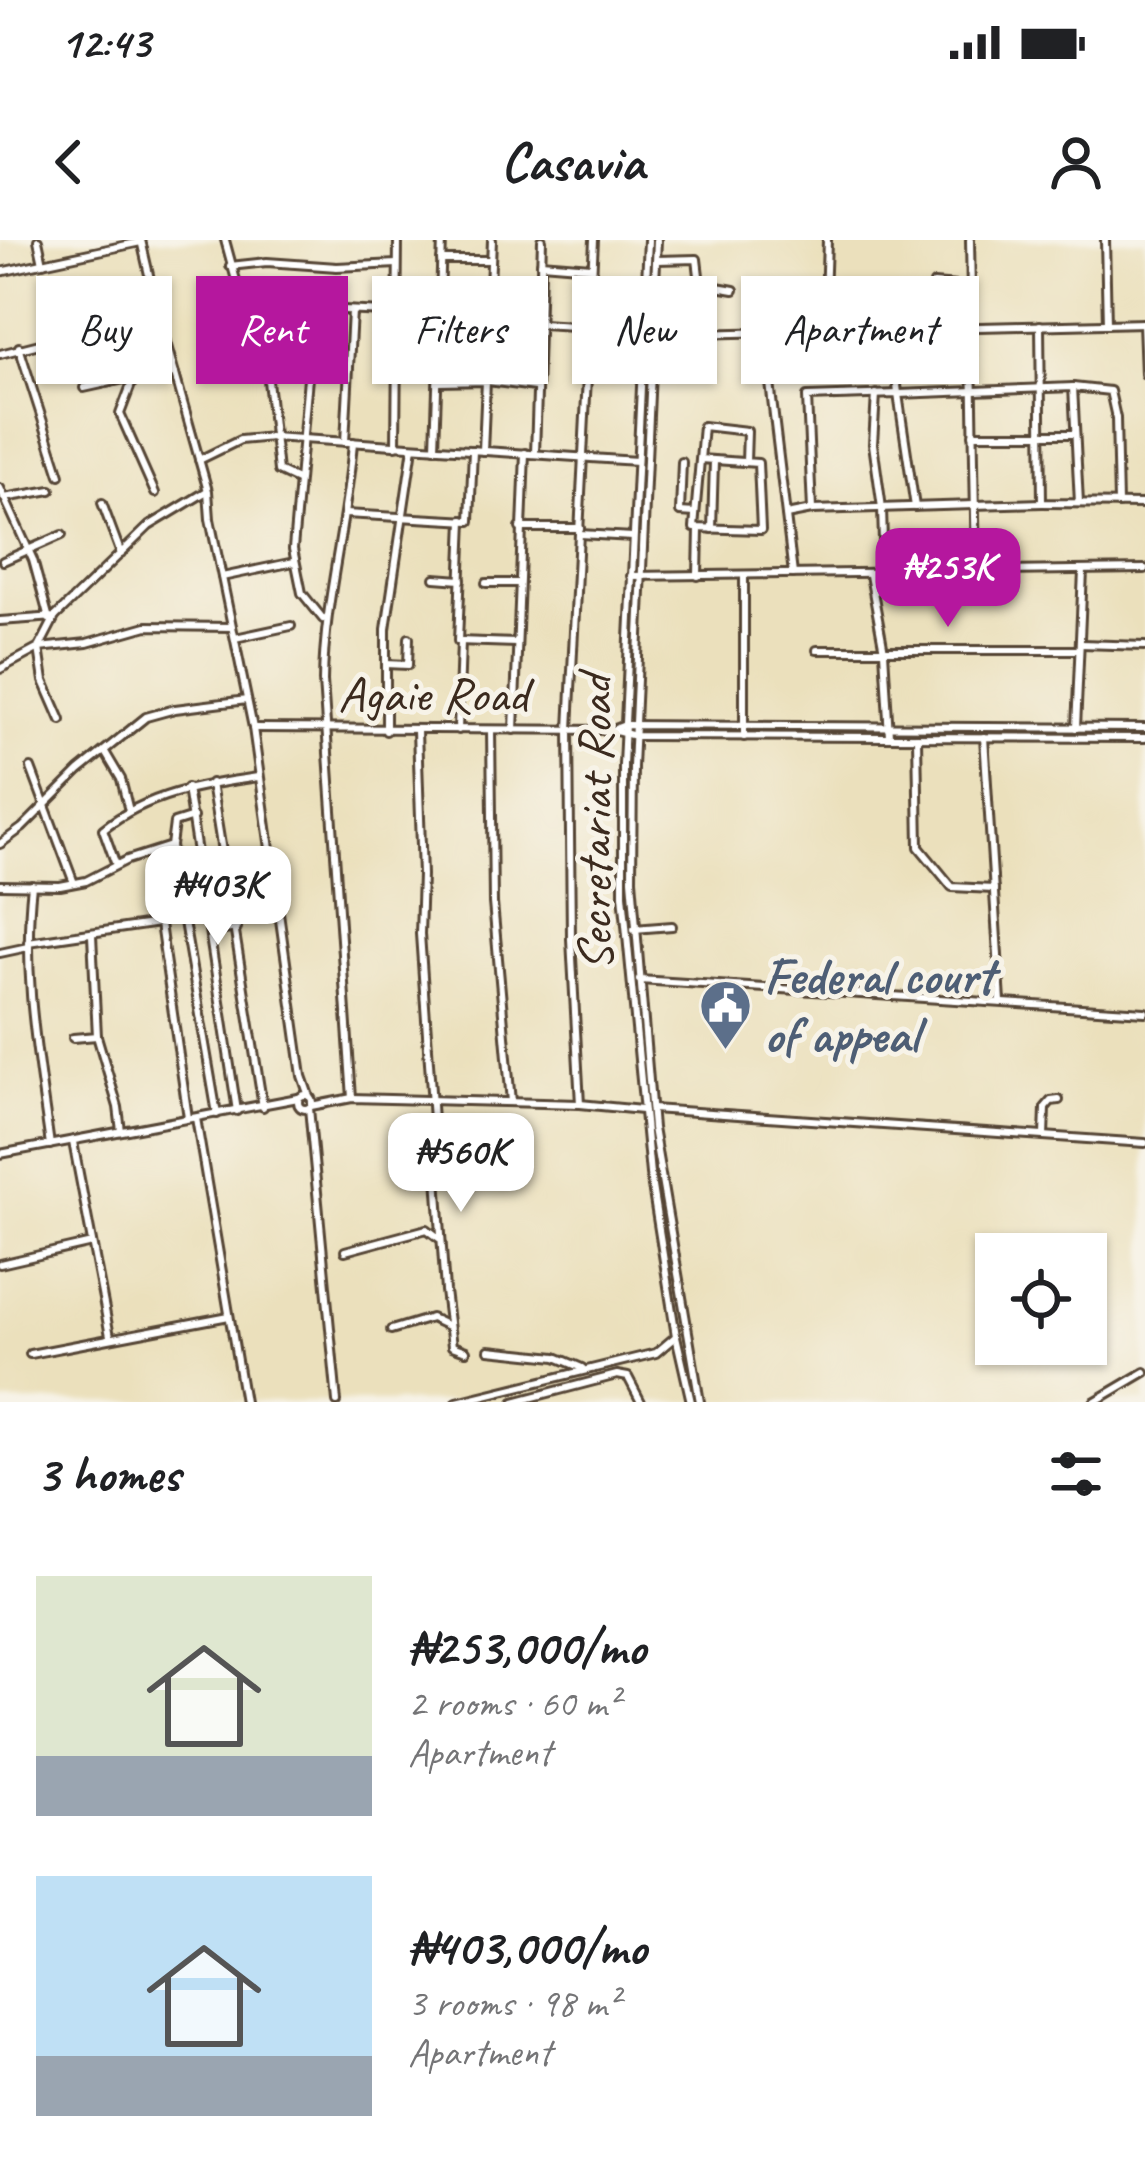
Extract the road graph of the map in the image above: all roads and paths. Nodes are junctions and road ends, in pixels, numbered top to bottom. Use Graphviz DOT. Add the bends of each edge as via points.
graph roads {
  1 [pos="38,240"];
  2 [pos="225,240"];
  3 [pos="398,240"];
  4 [pos="442,240"];
  5 [pos="492,240"];
  6 [pos="542,240"];
  7 [pos="594,240"];
  8 [pos="648,240"];
  9 [pos="657,240"];
  10 [pos="826,240"];
  11 [pos="970,240"];
  12 [pos="1105,240"];
  13 [pos="141,241"];
  14 [pos="441,260"];
  15 [pos="491,260"];
  16 [pos="657,260"];
  17 [pos="540,262"];
  18 [pos="43,263"];
  19 [pos="397,264"];
  20 [pos="230,266"];
  21 [pos="591,267"];
  22 [pos="0,272"];
  23 [pos="149,276"];
  24 [pos="234,276"];
  25 [pos="397,276"];
  26 [pos="441,276"];
  27 [pos="491,276"];
  28 [pos="540,276"];
  29 [pos="591,276"];
  30 [pos="646,276"];
  31 [pos="656,276"];
  32 [pos="825,276"];
  33 [pos="969,276"];
  34 [pos="734,290"];
  35 [pos="348,311"];
  36 [pos="352,311"];
  37 [pos="372,312"];
  38 [pos="1144,323"];
  39 [pos="1107,324"];
  40 [pos="1040,325"];
  41 [pos="979,326"];
  42 [pos="36,343"];
  43 [pos="19,347"];
  44 [pos="0,354"];
  45 [pos="172,363"];
  46 [pos="172,374"];
  47 [pos="175,374"];
  48 [pos="1145,374"];
  49 [pos="102,384"];
  50 [pos="131,384"];
  51 [pos="267,384"];
  52 [pos="308,384"];
  53 [pos="394,384"];
  54 [pos="438,384"];
  55 [pos="487,384"];
  56 [pos="511,384"];
  57 [pos="535,384"];
  58 [pos="589,384"];
  59 [pos="643,384"];
  60 [pos="649,384"];
  61 [pos="770,384"];
  62 [pos="897,384"];
  63 [pos="970,384"];
  64 [pos="535,387"];
  65 [pos="1073,387"];
  66 [pos="84,388"];
  67 [pos="1042,389"];
  68 [pos="970,392"];
  69 [pos="876,394"];
  70 [pos="898,394"];
  71 [pos="973,434"];
  72 [pos="1042,434"];
  73 [pos="1075,434"];
  74 [pos="272,437"];
  75 [pos="303,439"];
  76 [pos="349,442"];
  77 [pos="396,446"];
  78 [pos="413,447"];
  79 [pos="435,448"];
  80 [pos="473,450"];
  81 [pos="483,451"];
  82 [pos="524,453"];
  83 [pos="535,454"];
  84 [pos="586,457"];
  85 [pos="700,459"];
  86 [pos="199,460"];
  87 [pos="714,460"];
  88 [pos="642,462"];
  89 [pos="682,462"];
  90 [pos="746,462"];
  91 [pos="60,476"];
  92 [pos="297,480"];
  93 [pos="0,488"];
  94 [pos="51,490"];
  95 [pos="208,491"];
  96 [pos="155,493"];
  97 [pos="4,498"];
  98 [pos="102,503"];
  99 [pos="1042,503"];
  100 [pos="1079,503"];
  101 [pos="1118,504"];
  102 [pos="1145,504"];
  103 [pos="974,505"];
  104 [pos="915,507"];
  105 [pos="881,508"];
  106 [pos="812,510"];
  107 [pos="695,513"];
  108 [pos="345,514"];
  109 [pos="786,514"];
  110 [pos="402,518"];
  111 [pos="463,520"];
  112 [pos="520,528"];
  113 [pos="699,529"];
  114 [pos="712,529"];
  115 [pos="580,531"];
  116 [pos="62,536"];
  117 [pos="634,537"];
  118 [pos="29,549"];
  119 [pos="121,554"];
  120 [pos="3,561"];
  121 [pos="294,562"];
  122 [pos="1145,569"];
  123 [pos="1083,571"];
  124 [pos="976,572"];
  125 [pos="794,575"];
  126 [pos="870,575"];
  127 [pos="884,575"];
  128 [pos="631,576"];
  129 [pos="698,576"];
  130 [pos="744,576"];
  131 [pos="642,577"];
  132 [pos="222,578"];
  133 [pos="435,578"];
  134 [pos="461,580"];
  135 [pos="486,583"];
  136 [pos="518,583"];
  137 [pos="52,618"];
  138 [pos="324,620"];
  139 [pos="0,621"];
  140 [pos="291,626"];
  141 [pos="232,627"];
  142 [pos="235,638"];
  143 [pos="409,638"];
  144 [pos="461,641"];
  145 [pos="516,643"];
  146 [pos="1145,646"];
  147 [pos="1080,647"];
  148 [pos="39,648"];
  149 [pos="817,650"];
  150 [pos="884,651"];
  151 [pos="386,664"];
  152 [pos="0,669"];
  153 [pos="247,700"];
  154 [pos="62,720"];
  155 [pos="626,725"];
  156 [pos="635,725"];
  157 [pos="890,725"];
  158 [pos="744,727"];
  159 [pos="253,728"];
  160 [pos="569,729"];
  161 [pos="324,730"];
  162 [pos="458,730"];
  163 [pos="491,730"];
  164 [pos="514,730"];
  165 [pos="612,730"];
  166 [pos="386,731"];
  167 [pos="417,731"];
  168 [pos="1076,733"];
  169 [pos="1143,733"];
  170 [pos="625,736"];
  171 [pos="635,736"];
  172 [pos="889,736"];
  173 [pos="917,736"];
  174 [pos="744,737"];
  175 [pos="984,737"];
  176 [pos="105,752"];
  177 [pos="31,768"];
  178 [pos="258,777"];
  179 [pos="211,783"];
  180 [pos="187,788"];
  181 [pos="46,805"];
  182 [pos="129,811"];
  183 [pos="193,817"];
  184 [pos="0,844"];
  185 [pos="171,846"];
  186 [pos="150,854"];
  187 [pos="116,865"];
  188 [pos="74,883"];
  189 [pos="0,885"];
  190 [pos="32,885"];
  191 [pos="994,889"];
  192 [pos="159,923"];
  193 [pos="672,926"];
  194 [pos="236,928"];
  195 [pos="634,929"];
  196 [pos="211,932"];
  197 [pos="92,934"];
  198 [pos="28,945"];
  199 [pos="0,953"];
  200 [pos="634,980"];
  201 [pos="1000,1002"];
  202 [pos="1145,1012"];
  203 [pos="97,1036"];
  204 [pos="73,1038"];
  205 [pos="352,1098"];
  206 [pos="1059,1100"];
  207 [pos="305,1102"];
  208 [pos="433,1102"];
  209 [pos="511,1102"];
  210 [pos="580,1104"];
  211 [pos="263,1107"];
  212 [pos="646,1110"];
  213 [pos="238,1111"];
  214 [pos="217,1114"];
  215 [pos="192,1118"];
  216 [pos="122,1132"];
  217 [pos="1044,1136"];
  218 [pos="73,1142"];
  219 [pos="1145,1143"];
  220 [pos="50,1145"];
  221 [pos="0,1154"];
  222 [pos="442,1241"];
  223 [pos="92,1243"];
  224 [pos="345,1250"];
  225 [pos="0,1264"];
  226 [pos="229,1316"];
  227 [pos="448,1326"];
  228 [pos="391,1330"];
  229 [pos="110,1336"];
  230 [pos="676,1336"];
  231 [pos="489,1350"];
  232 [pos="466,1351"];
  233 [pos="656,1353"];
  234 [pos="30,1354"];
  235 [pos="681,1359"];
  236 [pos="586,1370"];
  237 [pos="1145,1372"];
  238 [pos="535,1399"];
  239 [pos="244,1402"];
  240 [pos="338,1402"];
  241 [pos="457,1402"];
  242 [pos="514,1402"];
  243 [pos="640,1402"];
  244 [pos="691,1402"];
  245 [pos="700,1402"];
  246 [pos="1094,1402"];
  1 -- 18 [label="street"];
  2 -- 20 [label="street"];
  3 -- 19 [label="street"];
  4 -- 14 [label="street"];
  5 -- 15 [label="street"];
  6 -- 17 [label="street"];
  7 -- 21 [label="street"];
  8 -- 30 [label="street, Secretariat Road"];
  9 -- 16 [label="street, Secretariat Road"];
  10 -- 32 [label="street"];
  11 -- 33 [label="street"];
  12 -- 39 [label="street"];
  13 -- 18 [label="street"];
  13 -- 23 [label="street"];
  14 -- 15 [label="street"];
  14 -- 26 [label="street"];
  15 -- 27 [label="street"];
  16 -- 31 [label="street, Secretariat Road"];
  16 -- 34 [label="street" via="698,259 700,284"];
  17 -- 21 [label="street"];
  17 -- 28 [label="street"];
  18 -- 22 [label="street"];
  19 -- 20 [label="street"];
  19 -- 25 [label="street"];
  20 -- 24 [label="street"];
  21 -- 29 [label="street"];
  35 -- 36 [label="street"];
  36 -- 37 [label="street"];
  36 -- 76 [label="street"];
  38 -- 39 [label="street"];
  38 -- 48 [label="street"];
  39 -- 40 [label="street"];
  40 -- 41 [label="street"];
  40 -- 67 [label="street"];
  42 -- 43 [label="street"];
  43 -- 44 [label="street"];
  43 -- 91 [label="street"];
  45 -- 47 [label="street"];
  46 -- 47 [label="street"];
  47 -- 86 [label="street"];
  49 -- 66 [label="street"];
  50 -- 96 [label="street" via="120,414"];
  51 -- 74 [label="street"];
  52 -- 75 [label="street"];
  53 -- 77 [label="street"];
  54 -- 79 [label="street"];
  55 -- 81 [label="street"];
  56 -- 64 [label="street"];
  57 -- 64 [label="street"];
  58 -- 84 [label="street"];
  59 -- 88 [label="street, Secretariat Road"];
  60 -- 88 [label="street, Secretariat Road"];
  61 -- 109 [label="street"];
  62 -- 70 [label="street"];
  63 -- 68 [label="street"];
  64 -- 83 [label="street"];
  65 -- 67 [label="street"];
  65 -- 73 [label="street"];
  65 -- 101 [label="street" via="1113,395"];
  67 -- 68 [label="street"];
  67 -- 72 [label="street"];
  68 -- 70 [label="street"];
  68 -- 71 [label="street"];
  69 -- 70 [label="street"];
  69 -- 105 [label="street"];
  69 -- 106 [label="street" via="807,397"];
  70 -- 104 [label="street"];
  71 -- 72 [label="street"];
  71 -- 103 [label="street"];
  72 -- 73 [label="street"];
  72 -- 99 [label="street"];
  73 -- 100 [label="street"];
  74 -- 75 [label="street"];
  74 -- 86 [label="street" via="240,440"];
  74 -- 92 [label="street" via="278,471"];
  75 -- 76 [label="street"];
  75 -- 92 [label="street"];
  76 -- 77 [label="street"];
  76 -- 108 [label="street"];
  77 -- 78 [label="street"];
  78 -- 79 [label="street"];
  78 -- 110 [label="street"];
  79 -- 80 [label="street"];
  80 -- 81 [label="street"];
  80 -- 111 [label="street" via="470,521"];
  81 -- 82 [label="street"];
  82 -- 83 [label="street"];
  82 -- 112 [label="street"];
  83 -- 84 [label="street"];
  84 -- 88 [label="street"];
  84 -- 115 [label="street"];
  85 -- 87 [label="street"];
  85 -- 90 [label="street" via="704,426 747,431"];
  85 -- 107 [label="street"];
  86 -- 95 [label="street"];
  87 -- 90 [label="street"];
  87 -- 114 [label="street"];
  88 -- 117 [label="street, Secretariat Road"];
  88 -- 131 [label="street, Secretariat Road"];
  89 -- 107 [label="street" via="680,512"];
  90 -- 114 [label="street" via="758,463 761,530"];
  92 -- 121 [label="street"];
  93 -- 97 [label="street"];
  94 -- 97 [label="street"];
  95 -- 119 [label="street" via="149,526"];
  95 -- 132 [label="street"];
  97 -- 118 [label="street"];
  98 -- 119 [label="street"];
  99 -- 100 [label="street"];
  99 -- 103 [label="street"];
  100 -- 101 [label="street"];
  101 -- 102 [label="street"];
  103 -- 104 [label="street"];
  103 -- 124 [label="street"];
  104 -- 105 [label="street"];
  105 -- 106 [label="street"];
  105 -- 127 [label="street"];
  106 -- 109 [label="street"];
  107 -- 113 [label="street"];
  108 -- 110 [label="street"];
  108 -- 138 [label="street"];
  109 -- 125 [label="street"];
  110 -- 111 [label="street"];
  110 -- 151 [label="street"];
  111 -- 134 [label="street"];
  112 -- 115 [label="street"];
  112 -- 136 [label="street"];
  113 -- 114 [label="street"];
  113 -- 129 [label="street"];
  115 -- 117 [label="street"];
  115 -- 160 [label="street"];
  116 -- 118 [label="street"];
  117 -- 128 [label="street, Secretariat Road"];
  118 -- 120 [label="street"];
  118 -- 137 [label="street"];
  119 -- 137 [label="street"];
  121 -- 132 [label="street"];
  121 -- 138 [label="street" via="302,593"];
  122 -- 123 [label="street"];
  123 -- 124 [label="street"];
  123 -- 147 [label="street"];
  124 -- 127 [label="street"];
  125 -- 126 [label="street"];
  125 -- 130 [label="street"];
  126 -- 127 [label="street"];
  126 -- 150 [label="street"];
  128 -- 131 [label="street"];
  128 -- 155 [label="street, Secretariat Road"];
  129 -- 130 [label="street"];
  129 -- 131 [label="street"];
  130 -- 158 [label="street"];
  131 -- 156 [label="street, Secretariat Road"];
  132 -- 141 [label="street"];
  133 -- 134 [label="street"];
  134 -- 144 [label="street"];
  135 -- 136 [label="street"];
  136 -- 145 [label="street"];
  137 -- 139 [label="street"];
  137 -- 148 [label="street"];
  138 -- 161 [label="street"];
  140 -- 142 [label="street"];
  141 -- 142 [label="street"];
  141 -- 148 [label="street" via="147,626"];
  142 -- 153 [label="street"];
  143 -- 151 [label="street" via="408,665"];
  144 -- 145 [label="street"];
  144 -- 162 [label="street"];
  145 -- 164 [label="street"];
  146 -- 147 [label="street"];
  147 -- 150 [label="street"];
  147 -- 168 [label="street"];
  148 -- 152 [label="street"];
  148 -- 154 [label="street"];
  149 -- 150 [label="street"];
  150 -- 157 [label="street"];
  151 -- 166 [label="street"];
  153 -- 159 [label="street"];
  153 -- 176 [label="street" via="161,712"];
  155 -- 156 [label="street"];
  155 -- 165 [label="street"];
  155 -- 170 [label="street, Secretariat Road"];
  156 -- 158 [label="street"];
  156 -- 171 [label="street, Secretariat Road"];
  157 -- 158 [label="street"];
  157 -- 168 [label="street"];
  157 -- 172 [label="street"];
  158 -- 174 [label="street"];
  159 -- 161 [label="street, Agaie Road"];
  159 -- 178 [label="street"];
  160 -- 164 [label="street, Agaie Road"];
  160 -- 165 [label="street, Agaie Road"];
  160 -- 210 [label="street"];
  161 -- 166 [label="street, Agaie Road"];
  161 -- 205 [label="street"];
  162 -- 163 [label="street, Agaie Road"];
  162 -- 167 [label="street, Agaie Road"];
  163 -- 164 [label="street, Agaie Road"];
  163 -- 209 [label="street" via="493,902"];
  165 -- 170 [label="street"];
  166 -- 167 [label="street, Agaie Road"];
  167 -- 208 [label="street"];
  168 -- 169 [label="street"];
  168 -- 175 [label="street"];
  170 -- 171 [label="street"];
  170 -- 200 [label="street, Secretariat Road" via="622,848"];
  171 -- 174 [label="street"];
  171 -- 195 [label="street, Secretariat Road"];
  172 -- 173 [label="street"];
  172 -- 174 [label="street"];
  173 -- 175 [label="street"];
  173 -- 191 [label="street" via="919,847 952,887"];
  175 -- 191 [label="street"];
  176 -- 181 [label="street"];
  176 -- 182 [label="street"];
  177 -- 181 [label="street"];
  178 -- 179 [label="street"];
  178 -- 207 [label="street"];
  179 -- 180 [label="street"];
  179 -- 194 [label="street"];
  180 -- 182 [label="street"];
  180 -- 183 [label="street"];
  181 -- 184 [label="street"];
  181 -- 188 [label="street"];
  182 -- 187 [label="street" via="103,829"];
  183 -- 185 [label="street" via="174,823"];
  183 -- 196 [label="street"];
  185 -- 186 [label="street"];
  185 -- 214 [label="street"];
  186 -- 187 [label="street"];
  186 -- 192 [label="street"];
  187 -- 188 [label="street"];
  188 -- 190 [label="street"];
  189 -- 190 [label="street"];
  190 -- 198 [label="street"];
  191 -- 201 [label="street"];
  192 -- 197 [label="street"];
  192 -- 215 [label="street"];
  193 -- 195 [label="street"];
  194 -- 196 [label="street"];
  194 -- 211 [label="street"];
  195 -- 200 [label="street, Secretariat Road"];
  196 -- 213 [label="street"];
  197 -- 198 [label="street"];
  197 -- 203 [label="street"];
  198 -- 199 [label="street"];
  198 -- 220 [label="street"];
  200 -- 201 [label="street"];
  200 -- 212 [label="street, Secretariat Road"];
  201 -- 202 [label="street"];
  203 -- 204 [label="street"];
  203 -- 216 [label="street"];
  205 -- 207 [label="street"];
  205 -- 208 [label="street"];
  206 -- 217 [label="street" via="1045,1108"];
  207 -- 211 [label="street"];
  207 -- 240 [label="street"];
  208 -- 209 [label="street"];
  208 -- 222 [label="street"];
  209 -- 210 [label="street"];
  210 -- 212 [label="street"];
  211 -- 213 [label="street"];
  212 -- 217 [label="street"];
  212 -- 230 [label="street, Secretariat Road"];
  212 -- 245 [label="street, Secretariat Road"];
  213 -- 214 [label="street"];
  214 -- 215 [label="street"];
  215 -- 216 [label="street"];
  215 -- 226 [label="street"];
  216 -- 218 [label="street"];
  217 -- 219 [label="street"];
  218 -- 220 [label="street"];
  218 -- 223 [label="street"];
  220 -- 221 [label="street"];
  222 -- 224 [label="street" via="427,1229"];
  222 -- 227 [label="street"];
  223 -- 225 [label="street"];
  223 -- 229 [label="street"];
  226 -- 229 [label="street"];
  226 -- 239 [label="street"];
  227 -- 228 [label="street" via="431,1318"];
  227 -- 232 [label="street" via="453,1348"];
  229 -- 234 [label="street"];
  230 -- 233 [label="street"];
  230 -- 235 [label="street, Secretariat Road"];
  231 -- 236 [label="street"];
  233 -- 235 [label="street"];
  233 -- 236 [label="street"];
  235 -- 244 [label="street, Secretariat Road"];
  236 -- 241 [label="street"];
  237 -- 246 [label="street"];
  238 -- 242 [label="street"];
  238 -- 243 [label="street" via="617,1375 628,1377"];
}
